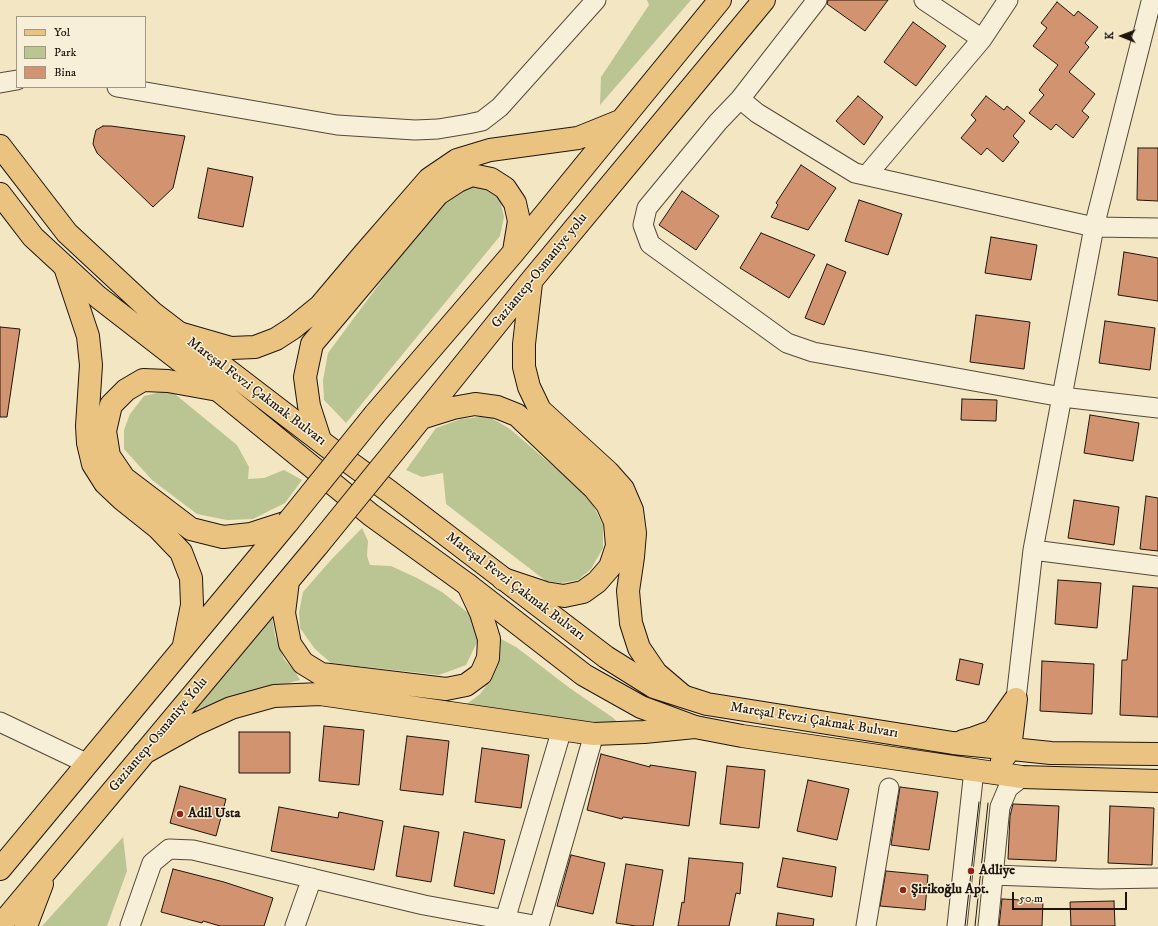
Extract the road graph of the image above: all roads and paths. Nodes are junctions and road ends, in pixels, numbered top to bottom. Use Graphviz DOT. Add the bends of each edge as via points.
graph roads {
  1 [pos="596,0"];
  2 [pos="720,0"];
  3 [pos="764,0"];
  4 [pos="817,0"];
  5 [pos="924,0"];
  6 [pos="1008,0"];
  7 [pos="1150,2"];
  8 [pos="982,39"];
  9 [pos="16,80"];
  10 [pos="0,83"];
  11 [pos="123,88"];
  12 [pos="740,99"];
  13 [pos="623,119"];
  14 [pos="0,146"];
  15 [pos="867,175"];
  16 [pos="0,194"];
  17 [pos="1094,226"];
  18 [pos="1158,228"];
  19 [pos="514,252"];
  20 [pos="65,267"];
  21 [pos="531,282"];
  22 [pos="179,333"];
  23 [pos="218,390"];
  24 [pos="1062,397"];
  25 [pos="1158,408"];
  26 [pos="421,418"];
  27 [pos="320,440"];
  28 [pos="288,522"];
  29 [pos="318,545"];
  30 [pos="1032,550"];
  31 [pos="1158,566"];
  32 [pos="503,579"];
  33 [pos="288,581"];
  34 [pos="468,584"];
  35 [pos="184,647"];
  36 [pos="683,696"];
  37 [pos="1016,699"];
  38 [pos="0,722"];
  39 [pos="695,727"];
  40 [pos="562,729"];
  41 [pos="594,734"];
  42 [pos="953,743"];
  43 [pos="1010,748"];
  44 [pos="144,754"];
  45 [pos="1158,754"];
  46 [pos="88,764"];
  47 [pos="981,771"];
  48 [pos="1022,777"];
  49 [pos="1158,781"];
  50 [pos="890,788"];
  51 [pos="49,866"];
  52 [pos="0,869"];
  53 [pos="993,875"];
  54 [pos="312,878"];
  55 [pos="1158,878"];
  56 [pos="505,920"];
  57 [pos="0,926"];
  58 [pos="26,926"];
  59 [pos="130,926"];
  60 [pos="295,926"];
  61 [pos="539,926"];
  62 [pos="866,926"];
  63 [pos="957,926"];
  64 [pos="988,926"];
  1 -- 11 [label="street" via="500,107 482,121 468,124 415,130 338,125"];
  2 -- 13 [label="main road"];
  3 -- 21 [label="main road, Gaziantep-Osmaniye yolu"];
  4 -- 12 [label="street"];
  5 -- 8 [label="street"];
  6 -- 8 [label="street"];
  7 -- 17 [label="street"];
  8 -- 15 [label="street"];
  9 -- 10 [label="street"];
  12 -- 15 [label="street" via="758,113 855,173"];
  12 -- 24 [label="street" via="647,208 643,225 650,244 787,342 813,352"];
  13 -- 19 [label="main road"];
  13 -- 22 [label="main road" via="578,138 490,150 457,160 429,180 320,306 276,339 255,347 231,348"];
  14 -- 22 [label="main road, Mareşal Fevzi Çakmak Bulvarı" via="67,233 153,313"];
  15 -- 17 [label="street"];
  16 -- 20 [label="main road, Mareşal Fevzi Çakmak Bulvarı" via="33,236"];
  17 -- 18 [label="street"];
  17 -- 24 [label="street"];
  19 -- 27 [label="main road" via="519,221 515,203 505,188 491,178 472,175 438,194 312,344 305,376 309,406"];
  19 -- 28 [label="main road, bridge" via="375,414"];
  20 -- 23 [label="main road, Mareşal Fevzi Çakmak Bulvarı" via="98,298"];
  20 -- 35 [label="main road" via="88,336 90,365 87,426 93,464 105,483 158,528 181,552 191,578 192,605"];
  21 -- 26 [label="main road, Gaziantep-Osmaniye yolu"];
  21 -- 36 [label="main road" via="524,344 524,367 529,387 540,410 623,489 632,510 635,533 628,591 631,623 639,648 656,673"];
  22 -- 27 [label="main road, Mareşal Fevzi Çakmak Bulvarı"];
  23 -- 28 [label="main road" via="168,381 143,380 126,390 111,405 106,432 109,456 124,478 192,530 223,537 251,534"];
  23 -- 34 [label="main road, Mareşal Fevzi Çakmak Bulvarı" via="371,515"];
  24 -- 25 [label="street"];
  24 -- 30 [label="street"];
  26 -- 29 [label="main road, Gaziantep-Osmaniye yolu, bridge"];
  26 -- 32 [label="main road" via="475,404 497,407 517,415 594,488 607,504 615,522 617,546 610,567 597,582 583,592 564,596"];
  27 -- 32 [label="main road, Mareşal Fevzi Çakmak Bulvarı"];
  28 -- 35 [label="main road"];
  29 -- 33 [label="main road, Gaziantep-Osmaniye Yolu"];
  30 -- 31 [label="street"];
  30 -- 37 [label="street"];
  32 -- 36 [label="main road, Mareşal Fevzi Çakmak Bulvarı" via="606,657 654,687"];
  33 -- 34 [label="main road" via="284,614 290,644 303,663 322,674 446,690 466,685 481,674 488,658 489,639"];
  33 -- 44 [label="main road, Gaziantep-Osmaniye Yolu"];
  34 -- 39 [label="main road, Mareşal Fevzi Çakmak Bulvarı" via="584,675 641,707"];
  35 -- 46 [label="main road"];
  36 -- 42 [label="main road, Mareşal Fevzi Çakmak Bulvarı" via="707,704"];
  37 -- 42 [label="main road" via="993,731"];
  37 -- 43 [label="main road"];
  38 -- 46 [label="street"];
  39 -- 41 [label="main road"];
  39 -- 47 [label="main road, Mareşal Fevzi Çakmak Bulvarı"];
  40 -- 41 [label="main road"];
  40 -- 44 [label="main road" via="320,694 274,696 231,708 196,724"];
  40 -- 56 [label="street"];
  41 -- 61 [label="street"];
  42 -- 43 [label="main road, Mareşal Fevzi Çakmak Bulvarı"];
  43 -- 45 [label="main road, Mareşal Fevzi Çakmak Bulvarı" via="1051,753"];
  43 -- 47 [label="main road" via="998,765"];
  44 -- 51 [label="main road, Gaziantep-Osmaniye Yolu"];
  46 -- 52 [label="main road"];
  47 -- 48 [label="main road, Mareşal Fevzi Çakmak Bulvarı"];
  47 -- 63 [label="street"];
  48 -- 49 [label="main road, Mareşal Fevzi Çakmak Bulvarı"];
  48 -- 53 [label="street" via="1008,788 1000,807"];
  50 -- 62 [label="street"];
  51 -- 57 [label="main road, Gaziantep-Osmaniye Yolu"];
  51 -- 58 [label="main road"];
  53 -- 55 [label="street" via="1099,879"];
  53 -- 64 [label="street"];
  54 -- 56 [label="street" via="424,905"];
  54 -- 59 [label="street" via="193,850 169,849 152,863"];
  54 -- 60 [label="street"];
  56 -- 61 [label="street"];
}
